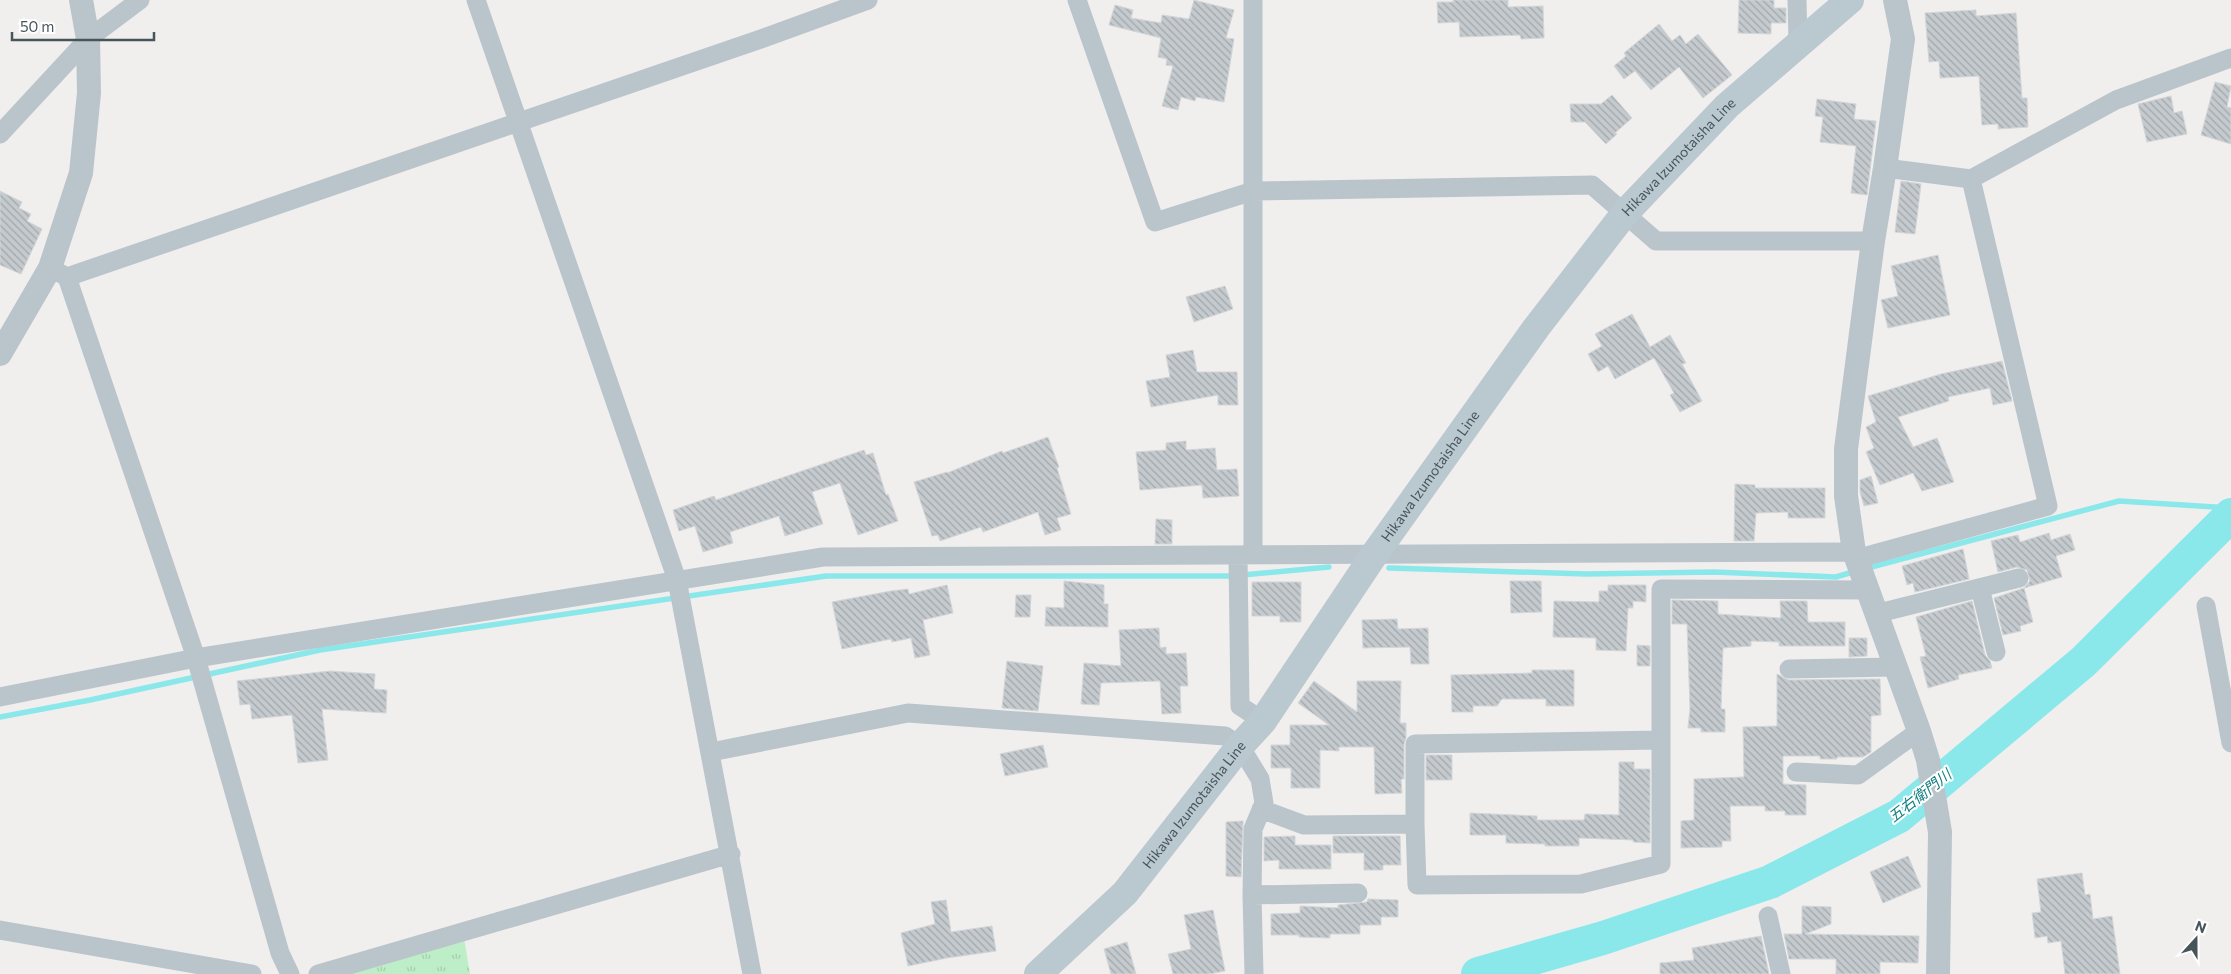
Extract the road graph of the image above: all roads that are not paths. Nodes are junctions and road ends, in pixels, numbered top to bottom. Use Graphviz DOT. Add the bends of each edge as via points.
graph roads {
  1 [pos="81,0"];
  2 [pos="140,0"];
  3 [pos="476,0"];
  4 [pos="868,0"];
  5 [pos="1077,0"];
  6 [pos="1253,0"];
  7 [pos="1798,0"];
  8 [pos="1850,0"];
  9 [pos="1895,0"];
  10 [pos="88,39"];
  11 [pos="1798,43"];
  12 [pos="2231,58"];
  13 [pos="518,120"];
  14 [pos="0,134"];
  15 [pos="1885,168"];
  16 [pos="1971,179"];
  17 [pos="1253,191"];
  18 [pos="1625,213"];
  19 [pos="1873,242"];
  20 [pos="58,272"];
  21 [pos="0,354"];
  22 [pos="1246,555"];
  23 [pos="1374,555"];
  24 [pos="1855,556"];
  25 [pos="2019,578"];
  26 [pos="677,580"];
  27 [pos="1980,588"];
  28 [pos="1866,590"];
  29 [pos="2206,606"];
  30 [pos="1875,614"];
  31 [pos="1996,652"];
  32 [pos="196,658"];
  33 [pos="1895,667"];
  34 [pos="1789,669"];
  35 [pos="2226,687"];
  36 [pos="0,697"];
  37 [pos="1263,720"];
  38 [pos="1919,731"];
  39 [pos="1661,740"];
  40 [pos="2231,743"];
  41 [pos="1240,746"];
  42 [pos="711,752"];
  43 [pos="1796,772"];
  44 [pos="1261,809"];
  45 [pos="1415,824"];
  46 [pos="731,854"];
  47 [pos="1358,893"];
  48 [pos="1252,895"];
  49 [pos="1768,916"];
  50 [pos="0,930"];
  51 [pos="252,974"];
  52 [pos="290,974"];
  53 [pos="318,974"];
  54 [pos="752,974"];
  55 [pos="1038,974"];
  56 [pos="1254,974"];
  57 [pos="1781,974"];
  58 [pos="1938,974"];
  1 -- 10 [label="street"];
  2 -- 10 [label="street"];
  3 -- 13 [label="street"];
  4 -- 13 [label="street"];
  5 -- 17 [label="street" via="1155,222"];
  6 -- 17 [label="street"];
  7 -- 11 [label="street"];
  8 -- 11 [label="main road, Hikawa Izumotaisha Line"];
  9 -- 15 [label="street" via="1903,39"];
  10 -- 14 [label="street"];
  10 -- 20 [label="street" via="89,93 81,173"];
  11 -- 18 [label="main road, Hikawa Izumotaisha Line" via="1726,106"];
  12 -- 16 [label="street" via="2116,100"];
  13 -- 20 [label="street"];
  13 -- 26 [label="street"];
  15 -- 16 [label="street"];
  15 -- 19 [label="street"];
  16 -- 24 [label="street" via="2048,506"];
  17 -- 18 [label="street" via="1592,185"];
  17 -- 22 [label="street"];
  18 -- 19 [label="street" via="1656,241"];
  18 -- 23 [label="main road, Hikawa Izumotaisha Line" via="1536,328"];
  19 -- 24 [label="street" via="1846,449 1846,496"];
  20 -- 21 [label="street"];
  20 -- 32 [label="street"];
  22 -- 23 [label="street"];
  22 -- 26 [label="street" via="823,556"];
  22 -- 37 [label="street" via="1240,706"];
  23 -- 24 [label="street"];
  23 -- 37 [label="main road, Hikawa Izumotaisha Line"];
  24 -- 28 [label="street"];
  25 -- 27 [label="street"];
  26 -- 32 [label="street"];
  26 -- 42 [label="street"];
  27 -- 30 [label="street"];
  27 -- 31 [label="street"];
  28 -- 30 [label="street"];
  28 -- 39 [label="street" via="1660,589"];
  29 -- 35 [label="street"];
  30 -- 33 [label="street"];
  32 -- 36 [label="street"];
  32 -- 52 [label="street" via="280,952"];
  33 -- 34 [label="street"];
  33 -- 38 [label="street"];
  35 -- 40 [label="street"];
  37 -- 41 [label="main road, Hikawa Izumotaisha Line"];
  38 -- 43 [label="street" via="1858,775"];
  38 -- 58 [label="street" via="1928,760 1940,832"];
  39 -- 45 [label="street" via="1415,744"];
  39 -- 45 [label="street" via="1661,864 1581,884 1417,885"];
  41 -- 42 [label="street" via="1225,736 908,712"];
  41 -- 44 [label="street" via="1260,779 1264,803"];
  41 -- 55 [label="main road, Hikawa Izumotaisha Line" via="1125,893"];
  42 -- 46 [label="street"];
  44 -- 45 [label="street" via="1304,825"];
  44 -- 48 [label="street" via="1253,829"];
  46 -- 53 [label="street"];
  46 -- 54 [label="street"];
  47 -- 48 [label="street"];
  48 -- 56 [label="street"];
  49 -- 57 [label="street"];
  50 -- 51 [label="street"];
}
